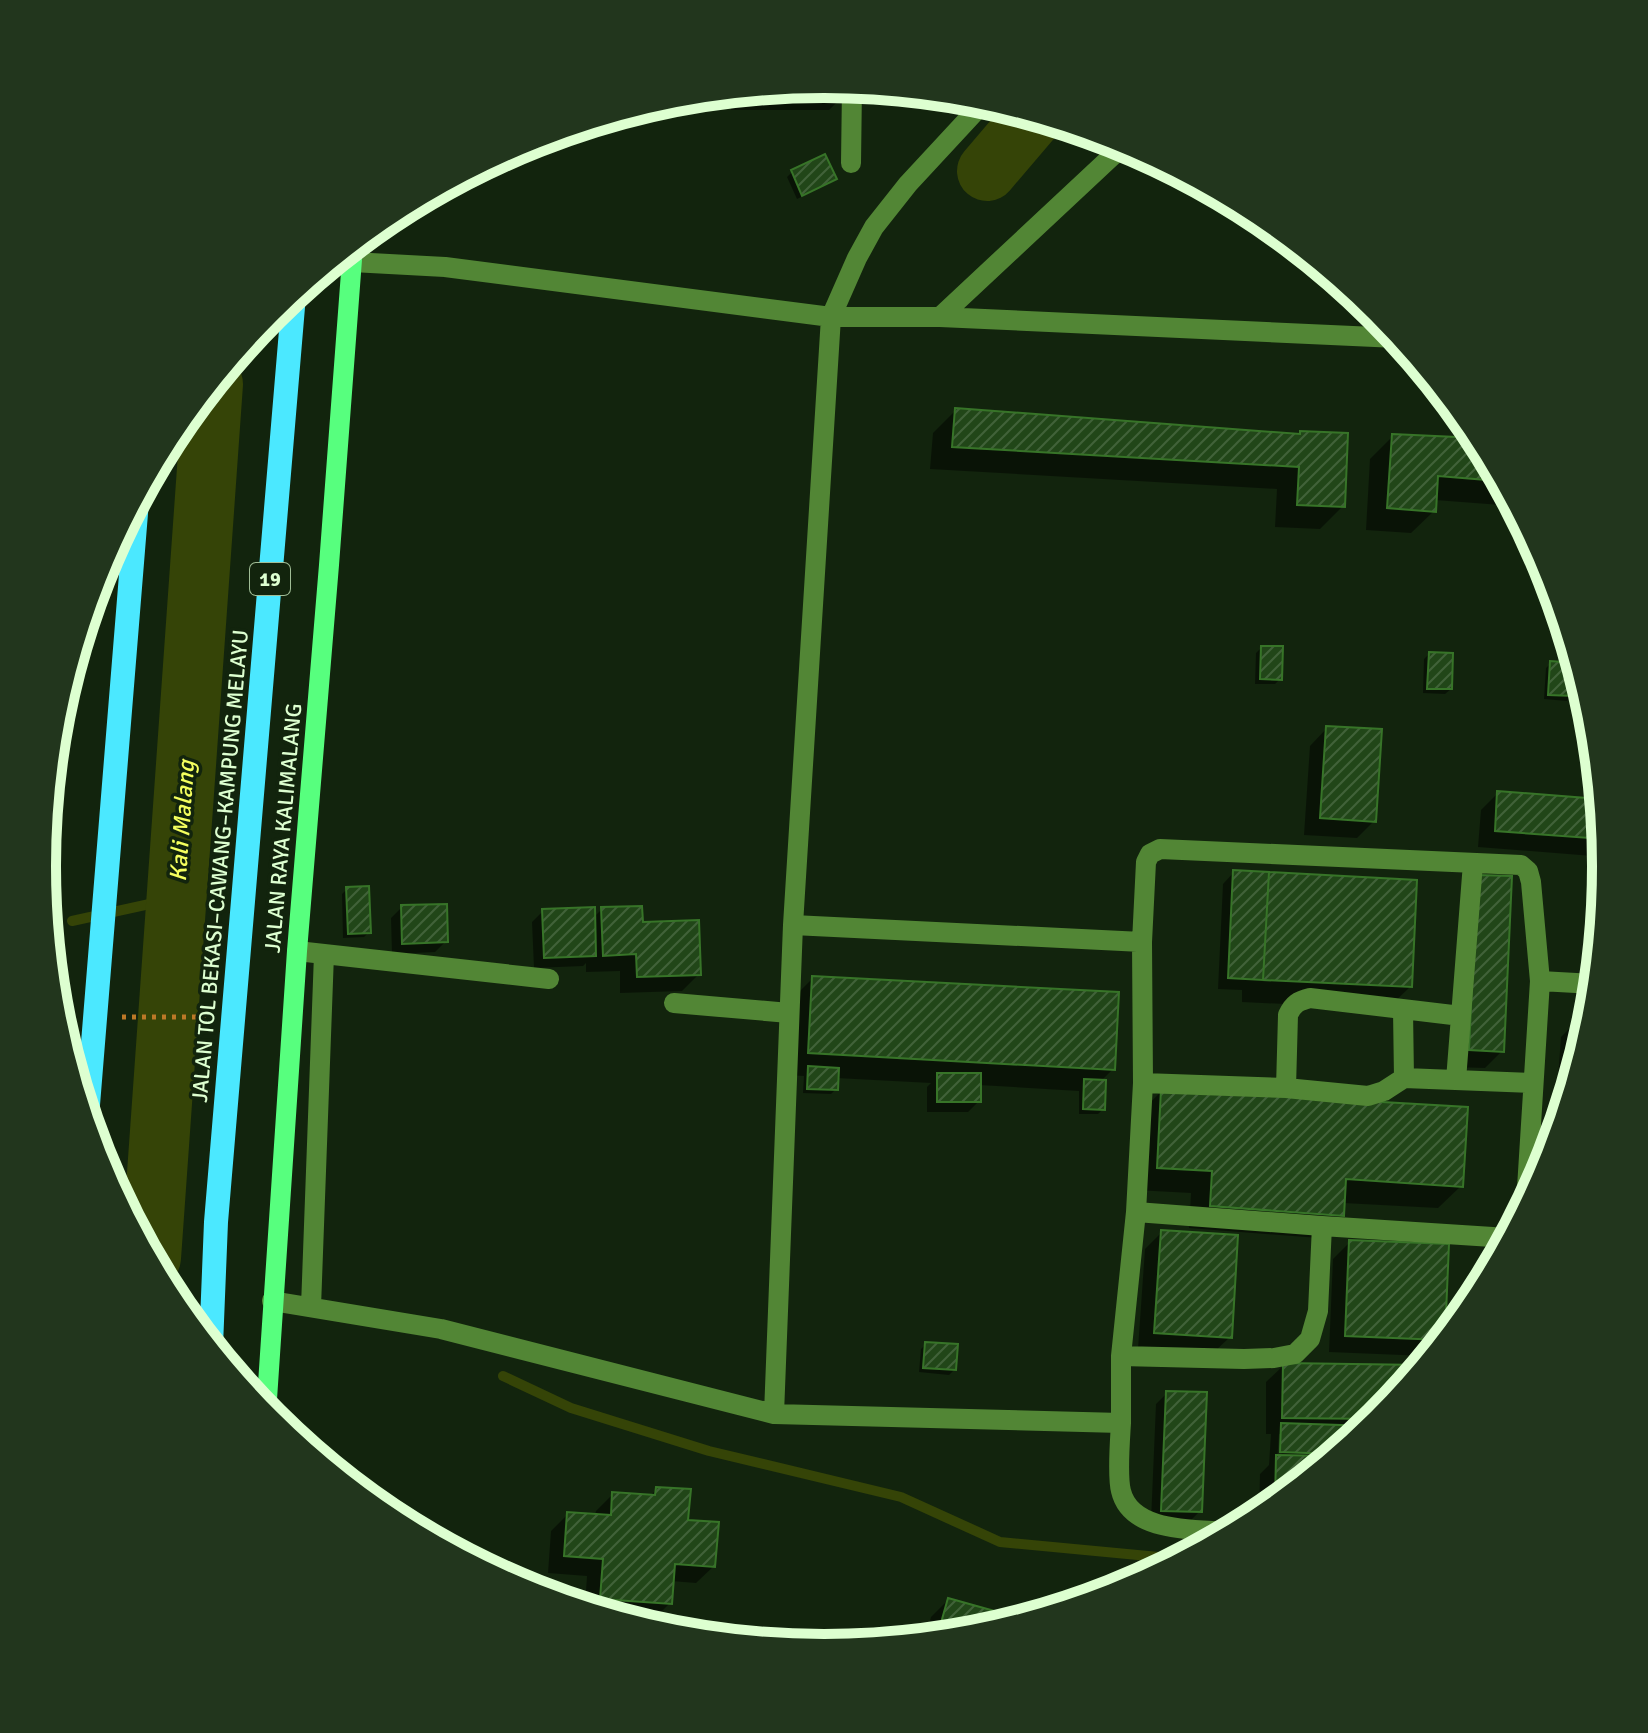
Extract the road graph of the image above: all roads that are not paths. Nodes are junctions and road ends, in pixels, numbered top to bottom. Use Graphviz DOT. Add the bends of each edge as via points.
graph roads {
  1 [pos="852,99"];
  2 [pos="973,113"];
  3 [pos="1113,155"];
  4 [pos="851,163"];
  5 [pos="359,255"];
  6 [pos="353,260"];
  7 [pos="293,312"];
  8 [pos="831,317"];
  9 [pos="940,317"];
  10 [pos="1380,337"];
  11 [pos="135,527"];
  12 [pos="1473,863"];
  13 [pos="793,925"];
  14 [pos="1142,942"];
  15 [pos="297,951"];
  16 [pos="324,954"];
  17 [pos="549,979"];
  18 [pos="1540,981"];
  19 [pos="1582,983"];
  20 [pos="674,1003"];
  21 [pos="1403,1010"];
  22 [pos="789,1013"];
  23 [pos="1461,1016"];
  24 [pos="1404,1078"];
  25 [pos="1456,1080"];
  26 [pos="1143,1083"];
  27 [pos="1532,1083"];
  28 [pos="89,1088"];
  29 [pos="1286,1088"];
  30 [pos="1527,1174"];
  31 [pos="1136,1212"];
  32 [pos="1322,1226"];
  33 [pos="1496,1237"];
  34 [pos="272,1301"];
  35 [pos="311,1307"];
  36 [pos="212,1329"];
  37 [pos="1121,1356"];
  38 [pos="267,1395"];
  39 [pos="774,1414"];
  40 [pos="1121,1423"];
  41 [pos="1211,1530"];
  1 -- 4 [label="street"];
  2 -- 8 [label="street" via="874,227"];
  3 -- 9 [label="street"];
  5 -- 8 [label="street"];
  6 -- 15 [label="main road, JALAN RAYA KALIMALANG"];
  7 -- 36 [label="highway, JALAN TOL BEKASI–CAWANG–KAMPUNG MELAYU / 19" via="216,1222"];
  8 -- 9 [label="street"];
  8 -- 13 [label="street"];
  9 -- 10 [label="street"];
  11 -- 28 [label="highway"];
  12 -- 14 [label="street" via="1160,849 1146,862"];
  12 -- 18 [label="street" via="1521,865 1528,871"];
  12 -- 23 [label="street"];
  13 -- 14 [label="street"];
  13 -- 22 [label="street"];
  14 -- 26 [label="street"];
  15 -- 16 [label="street"];
  15 -- 34 [label="main road, JALAN RAYA KALIMALANG"];
  16 -- 17 [label="street"];
  16 -- 35 [label="street"];
  18 -- 19 [label="street"];
  18 -- 27 [label="street"];
  20 -- 22 [label="street"];
  21 -- 23 [label="street"];
  21 -- 24 [label="street"];
  21 -- 29 [label="street" via="1310,998 1298,1001 1288,1015"];
  22 -- 39 [label="street"];
  23 -- 25 [label="street"];
  24 -- 25 [label="street"];
  24 -- 29 [label="street" via="1368,1096"];
  25 -- 27 [label="street"];
  26 -- 29 [label="street"];
  26 -- 31 [label="street"];
  27 -- 30 [label="street"];
  31 -- 32 [label="street"];
  31 -- 37 [label="street"];
  32 -- 33 [label="street"];
  32 -- 37 [label="street" via="1318,1311 1310,1339 1295,1354 1244,1359"];
  34 -- 35 [label="street"];
  34 -- 38 [label="main road, JALAN RAYA KALIMALANG"];
  35 -- 39 [label="street" via="441,1329"];
  37 -- 40 [label="street"];
  39 -- 40 [label="street"];
  40 -- 41 [label="street" via="1120,1490 1127,1505 1139,1518 1158,1525"];
}
